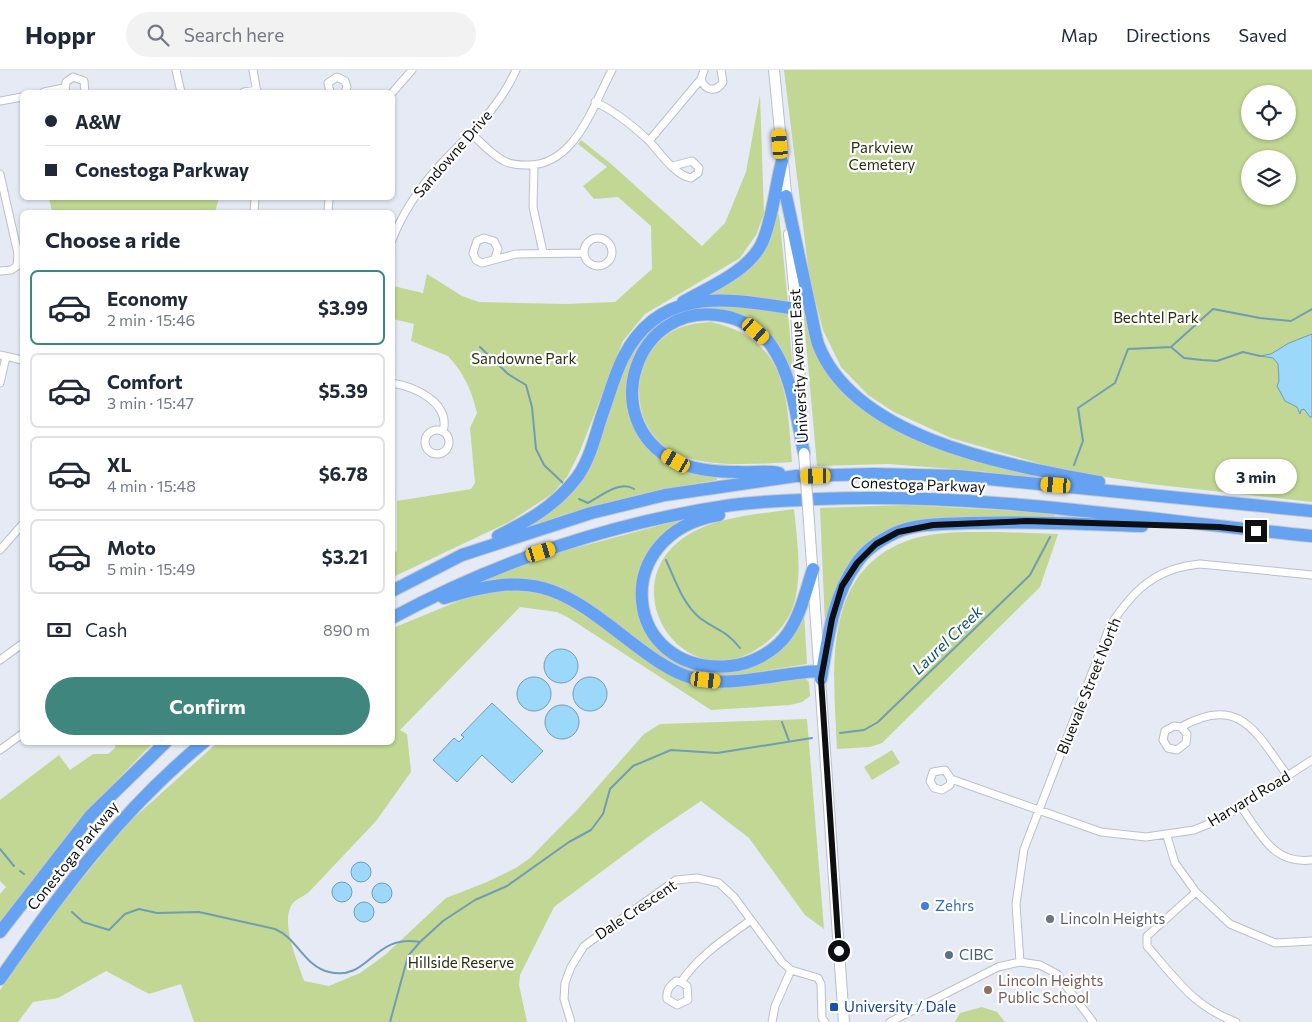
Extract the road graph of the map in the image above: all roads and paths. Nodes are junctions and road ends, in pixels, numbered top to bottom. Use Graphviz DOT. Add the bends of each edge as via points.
graph roads {
  1 [pos="176,70"];
  2 [pos="253,70"];
  3 [pos="412,70"];
  4 [pos="516,70"];
  5 [pos="612,70"];
  6 [pos="704,70"];
  7 [pos="721,70"];
  8 [pos="774,70"];
  9 [pos="700,79"];
  10 [pos="65,90"];
  11 [pos="85,90"];
  12 [pos="181,90"];
  13 [pos="257,90"];
  14 [pos="330,90"];
  15 [pos="346,90"];
  16 [pos="395,90"];
  17 [pos="20,97"];
  18 [pos="0,102"];
  19 [pos="595,102"];
  20 [pos="471,134"];
  21 [pos="649,141"];
  22 [pos="782,161"];
  23 [pos="534,165"];
  24 [pos="673,166"];
  25 [pos="0,174"];
  26 [pos="786,196"];
  27 [pos="395,234"];
  28 [pos="543,252"];
  29 [pos="584,253"];
  30 [pos="496,258"];
  31 [pos="0,271"];
  32 [pos="676,306"];
  33 [pos="796,309"];
  34 [pos="3,356"];
  35 [pos="20,360"];
  36 [pos="0,383"];
  37 [pos="395,384"];
  38 [pos="443,432"];
  39 [pos="804,453"];
  40 [pos="796,476"];
  41 [pos="1172,496"];
  42 [pos="776,501"];
  43 [pos="1312,511"];
  44 [pos="20,527"];
  45 [pos="1219,527"];
  46 [pos="1312,536"];
  47 [pos="0,550"];
  48 [pos="462,555"];
  49 [pos="813,569"];
  50 [pos="1312,575"];
  51 [pos="395,589"];
  52 [pos="408,610"];
  53 [pos="395,616"];
  54 [pos="20,645"];
  55 [pos="0,659"];
  56 [pos="820,675"];
  57 [pos="1181,728"];
  58 [pos="20,735"];
  59 [pos="163,745"];
  60 [pos="201,745"];
  61 [pos="0,750"];
  62 [pos="1312,760"];
  63 [pos="1287,775"];
  64 [pos="951,778"];
  65 [pos="1241,807"];
  66 [pos="1039,808"];
  67 [pos="1167,836"];
  68 [pos="1312,860"];
  69 [pos="1196,892"];
  70 [pos="751,920"];
  71 [pos="0,932"];
  72 [pos="1312,941"];
  73 [pos="1020,962"];
  74 [pos="791,970"];
  75 [pos="0,980"];
  76 [pos="681,982"];
  77 [pos="570,1022"];
  78 [pos="772,1022"];
  79 [pos="825,1022"];
  80 [pos="844,1022"];
  81 [pos="890,1022"];
  82 [pos="1093,1022"];
  83 [pos="1236,1022"];
  1 -- 12 [label="street"];
  2 -- 13 [label="street"];
  3 -- 16 [label="street"];
  4 -- 20 [label="street, Sandowne Drive" via="502,97"];
  5 -- 19 [label="street"];
  6 -- 9 [label="street"];
  7 -- 9 [label="street" via="723,82 716,90 706,88"];
  8 -- 22 [label="main road, University Avenue East"];
  9 -- 21 [label="street"];
  10 -- 11 [label="street" via="69,79 77,78 86,85"];
  14 -- 15 [label="street" via="328,83 337,77 345,81"];
  17 -- 18 [label="street"];
  19 -- 21 [label="street" via="622,118"];
  19 -- 23 [label="street" via="569,147 548,161"];
  20 -- 23 [label="street" via="505,162"];
  20 -- 27 [label="street, Sandowne Drive" via="425,183"];
  21 -- 24 [label="street"];
  22 -- 26 [label="main road, University Avenue East"];
  22 -- 32 [label="highway" via="770,219 761,244 745,264"];
  23 -- 28 [label="street" via="533,207"];
  25 -- 31 [label="street" via="18,266"];
  26 -- 33 [label="main road, University Avenue East"];
  26 -- 41 [label="highway" via="818,344 838,380 859,400 897,424 955,448 1028,469"];
  28 -- 29 [label="street"];
  28 -- 30 [label="street"];
  29 -- 29 [label="street" via="587,244 595,238 606,241 612,250 606,263 598,266 589,262"];
  32 -- 33 [label="highway" via="719,301"];
  32 -- 48 [label="highway" via="641,330 623,358 590,451 576,480 554,504 532,520"];
  33 -- 39 [label="main road, University Avenue East"];
  34 -- 35 [label="street"];
  34 -- 36 [label="street"];
  37 -- 38 [label="street" via="407,386 431,399 446,423"];
  39 -- 40 [label="highway" via="787,374 770,343 745,323 714,314 696,314 665,326 646,346 636,363 632,380 633,410 646,436 661,453 696,468"];
  39 -- 49 [label="main road, University Avenue East, bridge"];
  40 -- 41 [label="highway, Conestoga Parkway" via="958,476"];
  40 -- 48 [label="highway, Conestoga Parkway" via="666,495 591,513"];
  41 -- 43 [label="highway, Conestoga Parkway"];
  42 -- 45 [label="highway, Conestoga Parkway" via="858,498 946,500"];
  42 -- 49 [label="highway" via="691,523 673,532 658,546 647,565 641,589 642,607 649,626 658,640 688,663 713,668 740,666 766,654 788,634"];
  42 -- 52 [label="highway, Conestoga Parkway" via="676,515 609,532 524,558 467,580"];
  44 -- 47 [label="street"];
  45 -- 46 [label="highway, Conestoga Parkway"];
  45 -- 56 [label="highway" via="1027,521 933,525 898,532 876,544 857,563 842,586"];
  48 -- 51 [label="highway, Conestoga Parkway"];
  49 -- 56 [label="main road, University Avenue East"];
  50 -- 66 [label="street, Bluevale Street North" via="1186,565 1157,576 1126,600 1110,626"];
  52 -- 53 [label="highway, Conestoga Parkway"];
  52 -- 56 [label="highway" via="479,588 502,584 535,585 561,592 672,670 693,678 719,682 798,671"];
  54 -- 55 [label="street"];
  56 -- 80 [label="main road, University Avenue East"];
  57 -- 63 [label="street" via="1197,718 1214,714 1237,719 1256,732"];
  58 -- 61 [label="street"];
  59 -- 71 [label="highway, Conestoga Parkway" via="91,815"];
  60 -- 75 [label="highway, Conestoga Parkway" via="105,838"];
  62 -- 63 [label="street, Harvard Road"];
  63 -- 65 [label="street, Harvard Road"];
  64 -- 66 [label="street, Harvard Road"];
  65 -- 67 [label="street, Harvard Road" via="1194,830"];
  65 -- 68 [label="street" via="1272,849 1285,858"];
  66 -- 67 [label="street, Harvard Road" via="1115,836"];
  66 -- 73 [label="street, Bluevale Street North" via="1024,848 1017,884"];
  67 -- 69 [label="street" via="1175,863"];
  69 -- 72 [label="street" via="1230,924 1258,938 1275,943"];
  69 -- 83 [label="street" via="1147,936 1147,946 1192,998 1217,1015"];
  70 -- 74 [label="street, Dale Crescent"];
  70 -- 76 [label="street" via="693,964"];
  70 -- 77 [label="street, Dale Crescent" via="719,883 697,878 676,880 584,946 565,983 564,999"];
  73 -- 81 [label="street" via="998,967"];
  73 -- 82 [label="street" via="1040,965 1058,974"];
  74 -- 78 [label="street" via="775,1006"];
  74 -- 79 [label="street" via="818,978"];
}
